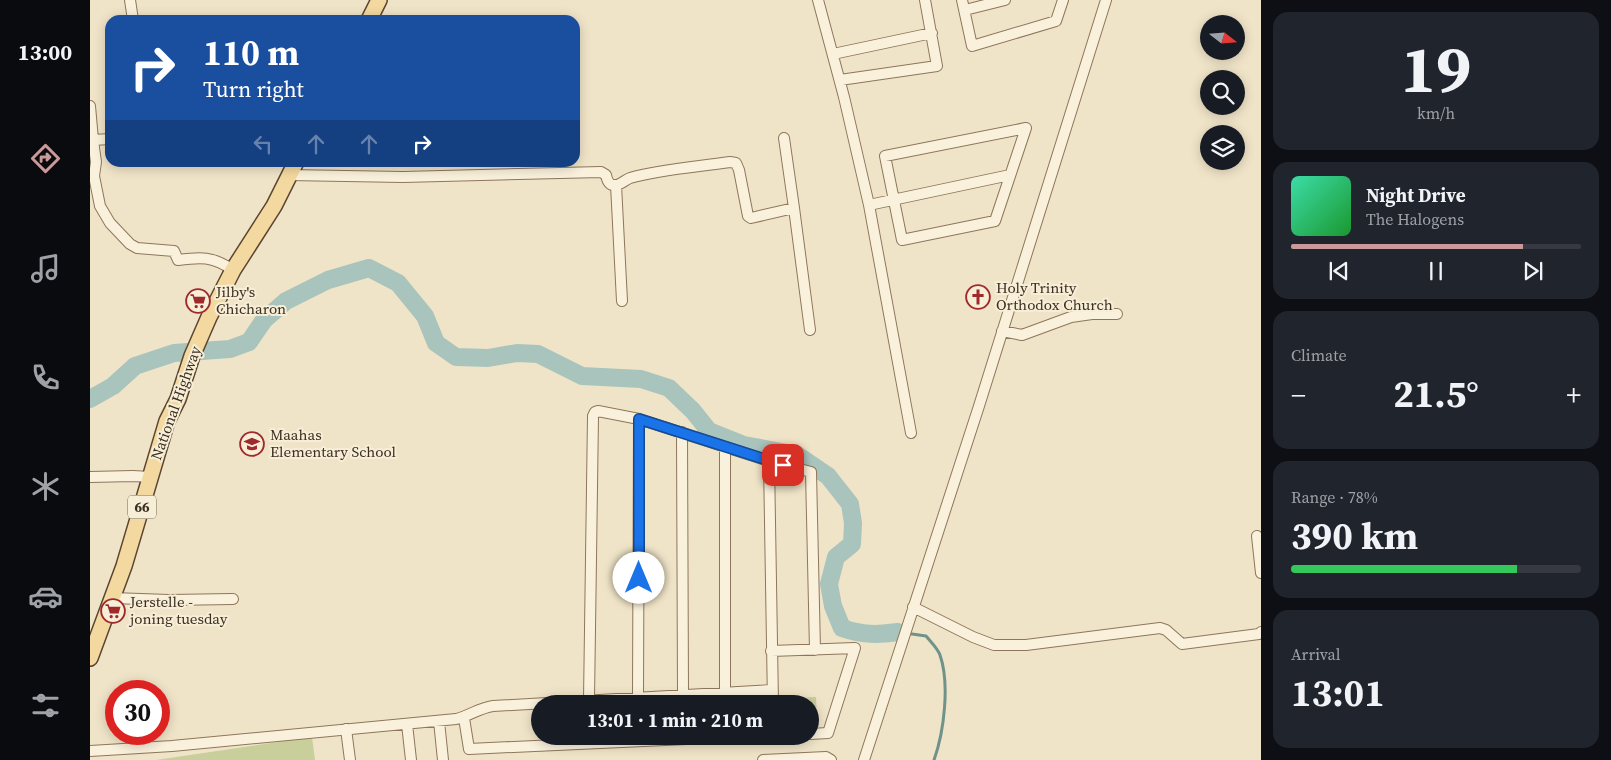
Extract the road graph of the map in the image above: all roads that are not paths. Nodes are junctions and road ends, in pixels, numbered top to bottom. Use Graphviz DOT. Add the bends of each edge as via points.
graph roads {
  1 [pos="130,0"];
  2 [pos="379,0"];
  3 [pos="818,0"];
  4 [pos="925,0"];
  5 [pos="1005,0"];
  6 [pos="1063,0"];
  7 [pos="1106,0"];
  8 [pos="963,5"];
  9 [pos="132,15"];
  10 [pos="372,15"];
  11 [pos="932,33"];
  12 [pos="833,54"];
  13 [pos="840,80"];
  14 [pos="90,106"];
  15 [pos="784,138"];
  16 [pos="105,139"];
  17 [pos="93,140"];
  18 [pos="292,169"];
  19 [pos="1010,175"];
  20 [pos="92,176"];
  21 [pos="616,185"];
  22 [pos="893,201"];
  23 [pos="869,205"];
  24 [pos="794,208"];
  25 [pos="233,270"];
  26 [pos="622,301"];
  27 [pos="1118,314"];
  28 [pos="810,330"];
  29 [pos="1002,331"];
  30 [pos="639,419"];
  31 [pos="682,432"];
  32 [pos="911,433"];
  33 [pos="726,447"];
  34 [pos="769,461"];
  35 [pos="90,477"];
  36 [pos="150,477"];
  37 [pos="1257,536"];
  38 [pos="1261,573"];
  39 [pos="112,598"];
  40 [pos="232,599"];
  41 [pos="913,608"];
  42 [pos="1261,632"];
  43 [pos="815,650"];
  44 [pos="771,652"];
  45 [pos="90,658"];
  46 [pos="772,690"];
  47 [pos="725,692"];
  48 [pos="683,694"];
  49 [pos="589,695"];
  50 [pos="638,695"];
  51 [pos="672,695"];
  52 [pos="772,695"];
  53 [pos="531,704"];
  54 [pos="464,718"];
  55 [pos="439,721"];
  56 [pos="407,724"];
  57 [pos="346,729"];
  58 [pos="819,734"];
  59 [pos="556,745"];
  60 [pos="90,751"];
  61 [pos="350,760"];
  62 [pos="411,760"];
  63 [pos="443,760"];
  64 [pos="763,760"];
  65 [pos="831,760"];
  66 [pos="864,760"];
  1 -- 9 [label="street"];
  2 -- 10 [label="main road"];
  3 -- 12 [label="street"];
  4 -- 11 [label="street"];
  5 -- 8 [label="street"];
  6 -- 8 [label="street" via="1056,22 972,46"];
  7 -- 29 [label="street"];
  11 -- 12 [label="street"];
  11 -- 13 [label="street" via="937,66"];
  12 -- 13 [label="street"];
  13 -- 23 [label="street"];
  14 -- 17 [label="street"];
  15 -- 24 [label="street"];
  16 -- 17 [label="street"];
  17 -- 20 [label="street" via="96,162"];
  18 -- 21 [label="street" via="403,177 601,172 611,185"];
  18 -- 25 [label="main road, National Highway / 66" via="274,206"];
  19 -- 22 [label="street"];
  19 -- 22 [label="street" via="995,221 902,240"];
  19 -- 22 [label="street" via="1026,128 885,156"];
  20 -- 25 [label="street" via="100,206 110,223 130,244 137,248 174,251 178,260 205,257"];
  21 -- 24 [label="street" via="628,179 730,162 736,163 739,170 748,216 752,218"];
  21 -- 26 [label="street"];
  22 -- 23 [label="street"];
  23 -- 32 [label="street"];
  24 -- 28 [label="street"];
  25 -- 36 [label="main road, National Highway / 66" via="192,356"];
  27 -- 29 [label="street" via="1071,317 1022,334"];
  29 -- 41 [label="street"];
  30 -- 31 [label="street"];
  30 -- 49 [label="street" via="598,411 593,416"];
  30 -- 50 [label="street"];
  31 -- 33 [label="street"];
  31 -- 48 [label="street"];
  33 -- 34 [label="street"];
  33 -- 47 [label="street"];
  34 -- 43 [label="street" via="811,472"];
  34 -- 44 [label="street"];
  35 -- 36 [label="street"];
  36 -- 39 [label="main road, National Highway / 66"];
  37 -- 38 [label="street"];
  39 -- 40 [label="street"];
  39 -- 45 [label="main road, National Highway / 66"];
  41 -- 42 [label="street" via="994,645 1026,645 1160,628 1182,644"];
  41 -- 66 [label="street"];
  43 -- 44 [label="street"];
  43 -- 58 [label="street" via="855,648 828,733"];
  44 -- 46 [label="street"];
  46 -- 47 [label="street"];
  46 -- 52 [label="street"];
  47 -- 48 [label="street"];
  48 -- 51 [label="street"];
  53 -- 54 [label="street" via="493,706"];
  54 -- 55 [label="street"];
  54 -- 59 [label="street" via="469,749"];
  55 -- 56 [label="street"];
  55 -- 63 [label="street"];
  56 -- 57 [label="street"];
  56 -- 62 [label="street"];
  57 -- 60 [label="street"];
  57 -- 61 [label="street"];
  64 -- 65 [label="street" via="826,757"];
}
